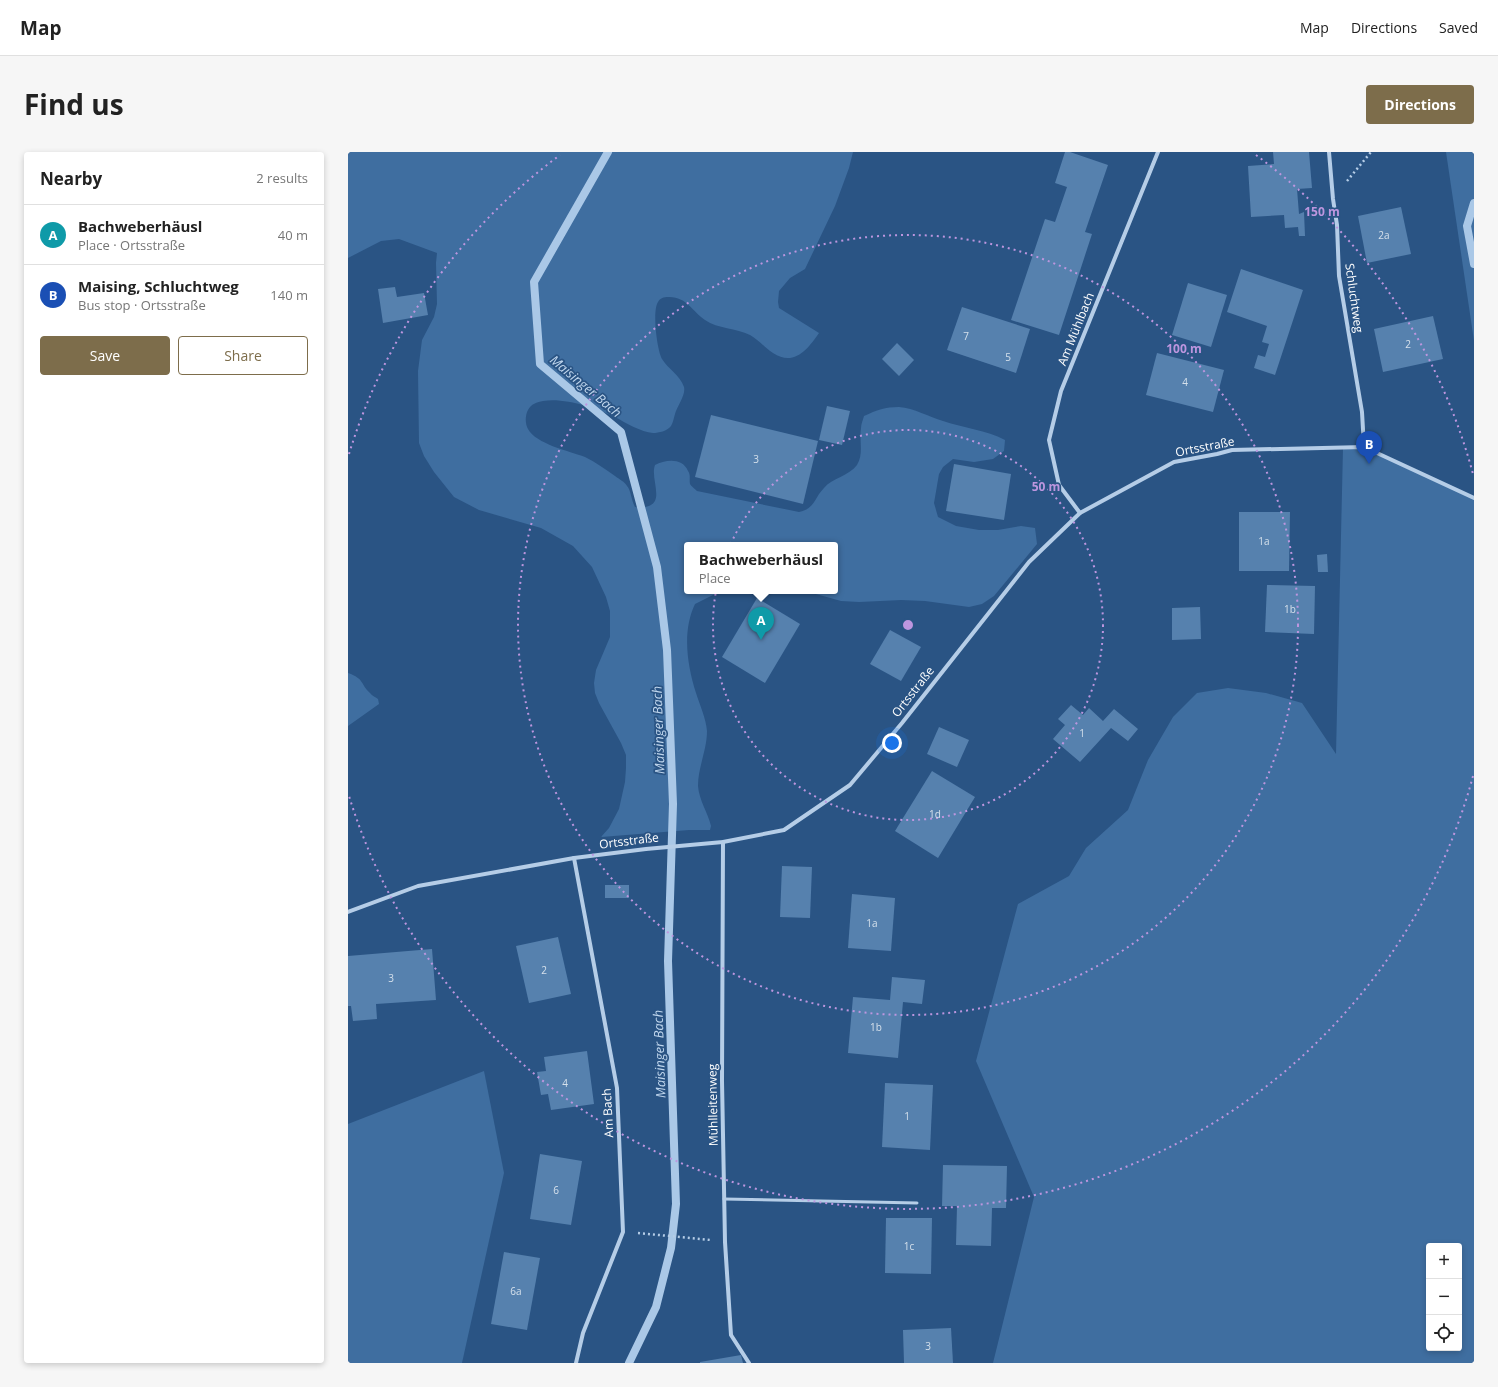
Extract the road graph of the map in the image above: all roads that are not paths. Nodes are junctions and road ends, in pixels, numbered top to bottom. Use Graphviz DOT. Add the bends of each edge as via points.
graph roads {
  1 [pos="1158,152"];
  2 [pos="1329,152"];
  3 [pos="1364,447"];
  4 [pos="1474,498"];
  5 [pos="1080,514"];
  6 [pos="723,842"];
  7 [pos="574,858"];
  8 [pos="348,912"];
  9 [pos="724,1199"];
  10 [pos="917,1203"];
  11 [pos="576,1363"];
  12 [pos="749,1363"];
  1 -- 5 [label="street, Am Mühlbach" via="1061,391 1049,440 1059,485"];
  2 -- 3 [label="street, Schluchtweg" via="1337,225 1339,276 1362,412"];
  3 -- 4 [label="street"];
  3 -- 5 [label="street, Ortsstraße" via="1232,450 1174,462"];
  5 -- 6 [label="street, Ortsstraße" via="1029,562 850,785 784,830"];
  6 -- 7 [label="street, Ortsstraße"];
  6 -- 9 [label="street, Mühlleitenweg"];
  7 -- 8 [label="street, Ortsstraße" via="418,886"];
  7 -- 11 [label="street, Am Bach" via="617,1088 623,1232 583,1333"];
  9 -- 10 [label="lane"];
  9 -- 12 [label="street, Mühlleitenweg" via="731,1335"];
}
